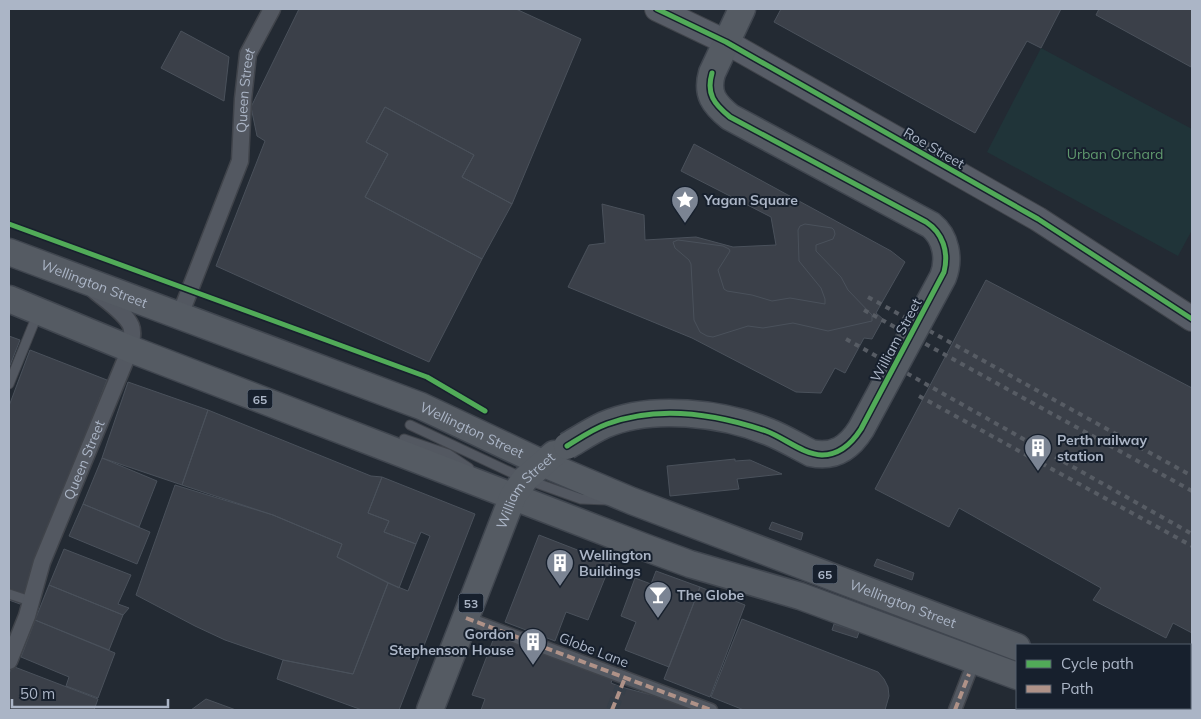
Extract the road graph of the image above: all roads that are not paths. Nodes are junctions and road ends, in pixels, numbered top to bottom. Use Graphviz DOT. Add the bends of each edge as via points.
graph roads {
  1 [pos="272,9"];
  2 [pos="657,9"];
  3 [pos="742,9"];
  4 [pos="726,42"];
  5 [pos="9,252"];
  6 [pos="79,277"];
  7 [pos="9,299"];
  8 [pos="38,312"];
  9 [pos="180,315"];
  10 [pos="1192,319"];
  11 [pos="130,349"];
  12 [pos="9,384"];
  13 [pos="410,425"];
  14 [pos="404,439"];
  15 [pos="527,479"];
  16 [pos="9,594"];
  17 [pos="30,602"];
  18 [pos="466,618"];
  19 [pos="1016,647"];
  20 [pos="9,661"];
  21 [pos="969,674"];
  22 [pos="1016,676"];
  23 [pos="430,710"];
  24 [pos="711,710"];
  25 [pos="955,710"];
  1 -- 9 [label="street, Queen Street" via="248,54 242,99 240,161"];
  2 -- 4 [label="main road, Roe Street"];
  3 -- 4 [label="main road, William Street"];
  4 -- 10 [label="main road, Roe Street" via="1038,219"];
  4 -- 15 [label="main road, William Street, bridge" via="709,84 712,98 722,110 935,228 946,252 944,272 861,429 840,451 825,455 811,453 769,432 710,416 642,414 604,425 567,446"];
  5 -- 6 [label="main road, Wellington Street / 65"];
  6 -- 9 [label="main road, Wellington Street / 65"];
  6 -- 11 [label="street, Queen Street" via="131,324"];
  7 -- 8 [label="main road, Wellington Street / 65"];
  8 -- 11 [label="main road, Wellington Street / 65"];
  8 -- 12 [label="lane"];
  9 -- 15 [label="main road, Wellington Street / 65" via="421,406"];
  11 -- 15 [label="main road, Wellington Street / 65"];
  11 -- 17 [label="street, Queen Street" via="42,562"];
  13 -- 15 [label="lane"];
  14 -- 15 [label="lane"];
  15 -- 18 [label="main road, William Street / 53"];
  15 -- 19 [label="main road, Wellington Street / 65" via="632,501"];
  15 -- 22 [label="main road, Wellington Street / 65" via="680,560 800,596"];
  16 -- 17 [label="lane"];
  17 -- 20 [label="street, Queen Street"];
  18 -- 23 [label="main road, William Street / 53"];
  18 -- 24 [label="street, Globe Lane" via="623,683"];
  21 -- 25 [label="street"];
}
